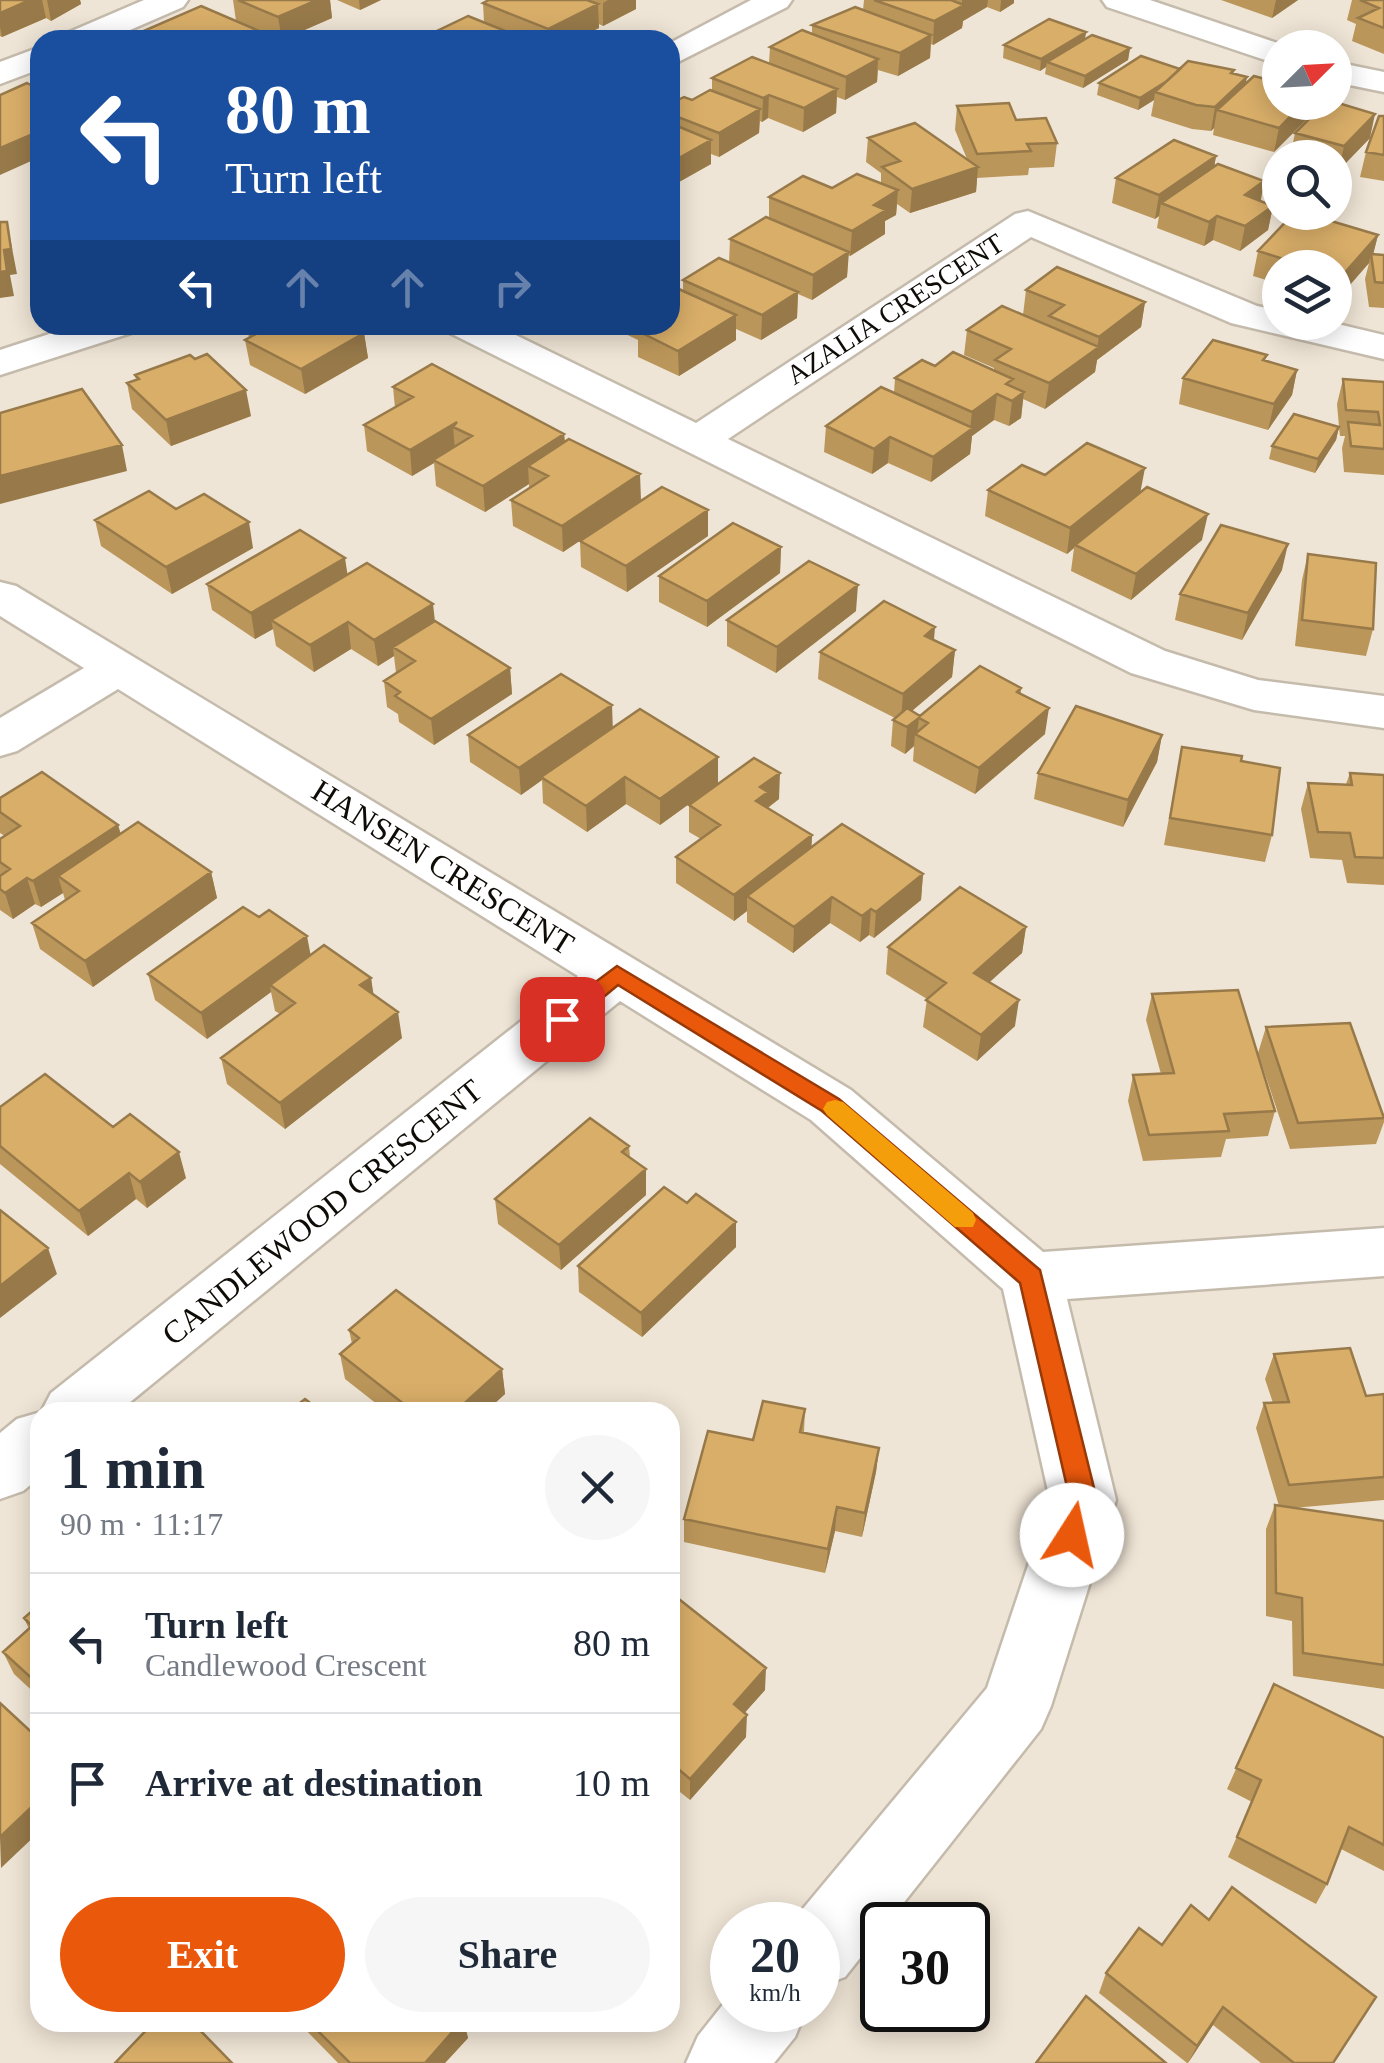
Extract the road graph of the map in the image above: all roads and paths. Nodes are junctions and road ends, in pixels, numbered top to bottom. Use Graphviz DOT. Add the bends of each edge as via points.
graph roads {
  1 [pos="172,0"];
  2 [pos="776,0"];
  3 [pos="1118,0"];
  4 [pos="102,30"];
  5 [pos="1262,48"];
  6 [pos="680,51"];
  7 [pos="30,61"];
  8 [pos="0,74"];
  9 [pos="1352,75"];
  10 [pos="1384,82"];
  11 [pos="86,335"];
  12 [pos="484,335"];
  13 [pos="1384,347"];
  14 [pos="0,363"];
  15 [pos="697,441"];
  16 [pos="0,596"];
  17 [pos="118,668"];
  18 [pos="1384,712"];
  19 [pos="0,740"];
  20 [pos="617,974"];
  21 [pos="1384,1252"];
  22 [pos="1031,1278"];
  23 [pos="85,1402"];
  24 [pos="30,1447"];
  25 [pos="0,1472"];
  26 [pos="840,1923"];
  27 [pos="750,2032"];
  28 [pos="725,2063"];
  1 -- 4 [label="street"];
  2 -- 6 [label="street"];
  3 -- 5 [label="street"];
  7 -- 8 [label="street"];
  9 -- 10 [label="street"];
  11 -- 14 [label="street"];
  12 -- 15 [label="street"];
  13 -- 15 [label="street, AZALIA CRESCENT" via="1245,315 1028,222"];
  15 -- 18 [label="street" via="1148,662 1254,695"];
  16 -- 17 [label="street, HANSEN CRESCENT"];
  17 -- 19 [label="street"];
  17 -- 20 [label="street, HANSEN CRESCENT"];
  20 -- 22 [label="street, HANSEN CRESCENT" via="830,1105"];
  20 -- 23 [label="street, CANDLEWOOD CRESCENT"];
  21 -- 22 [label="street"];
  22 -- 26 [label="street" via="1083,1500 1016,1706"];
  24 -- 25 [label="street"];
  27 -- 28 [label="street"];
}
